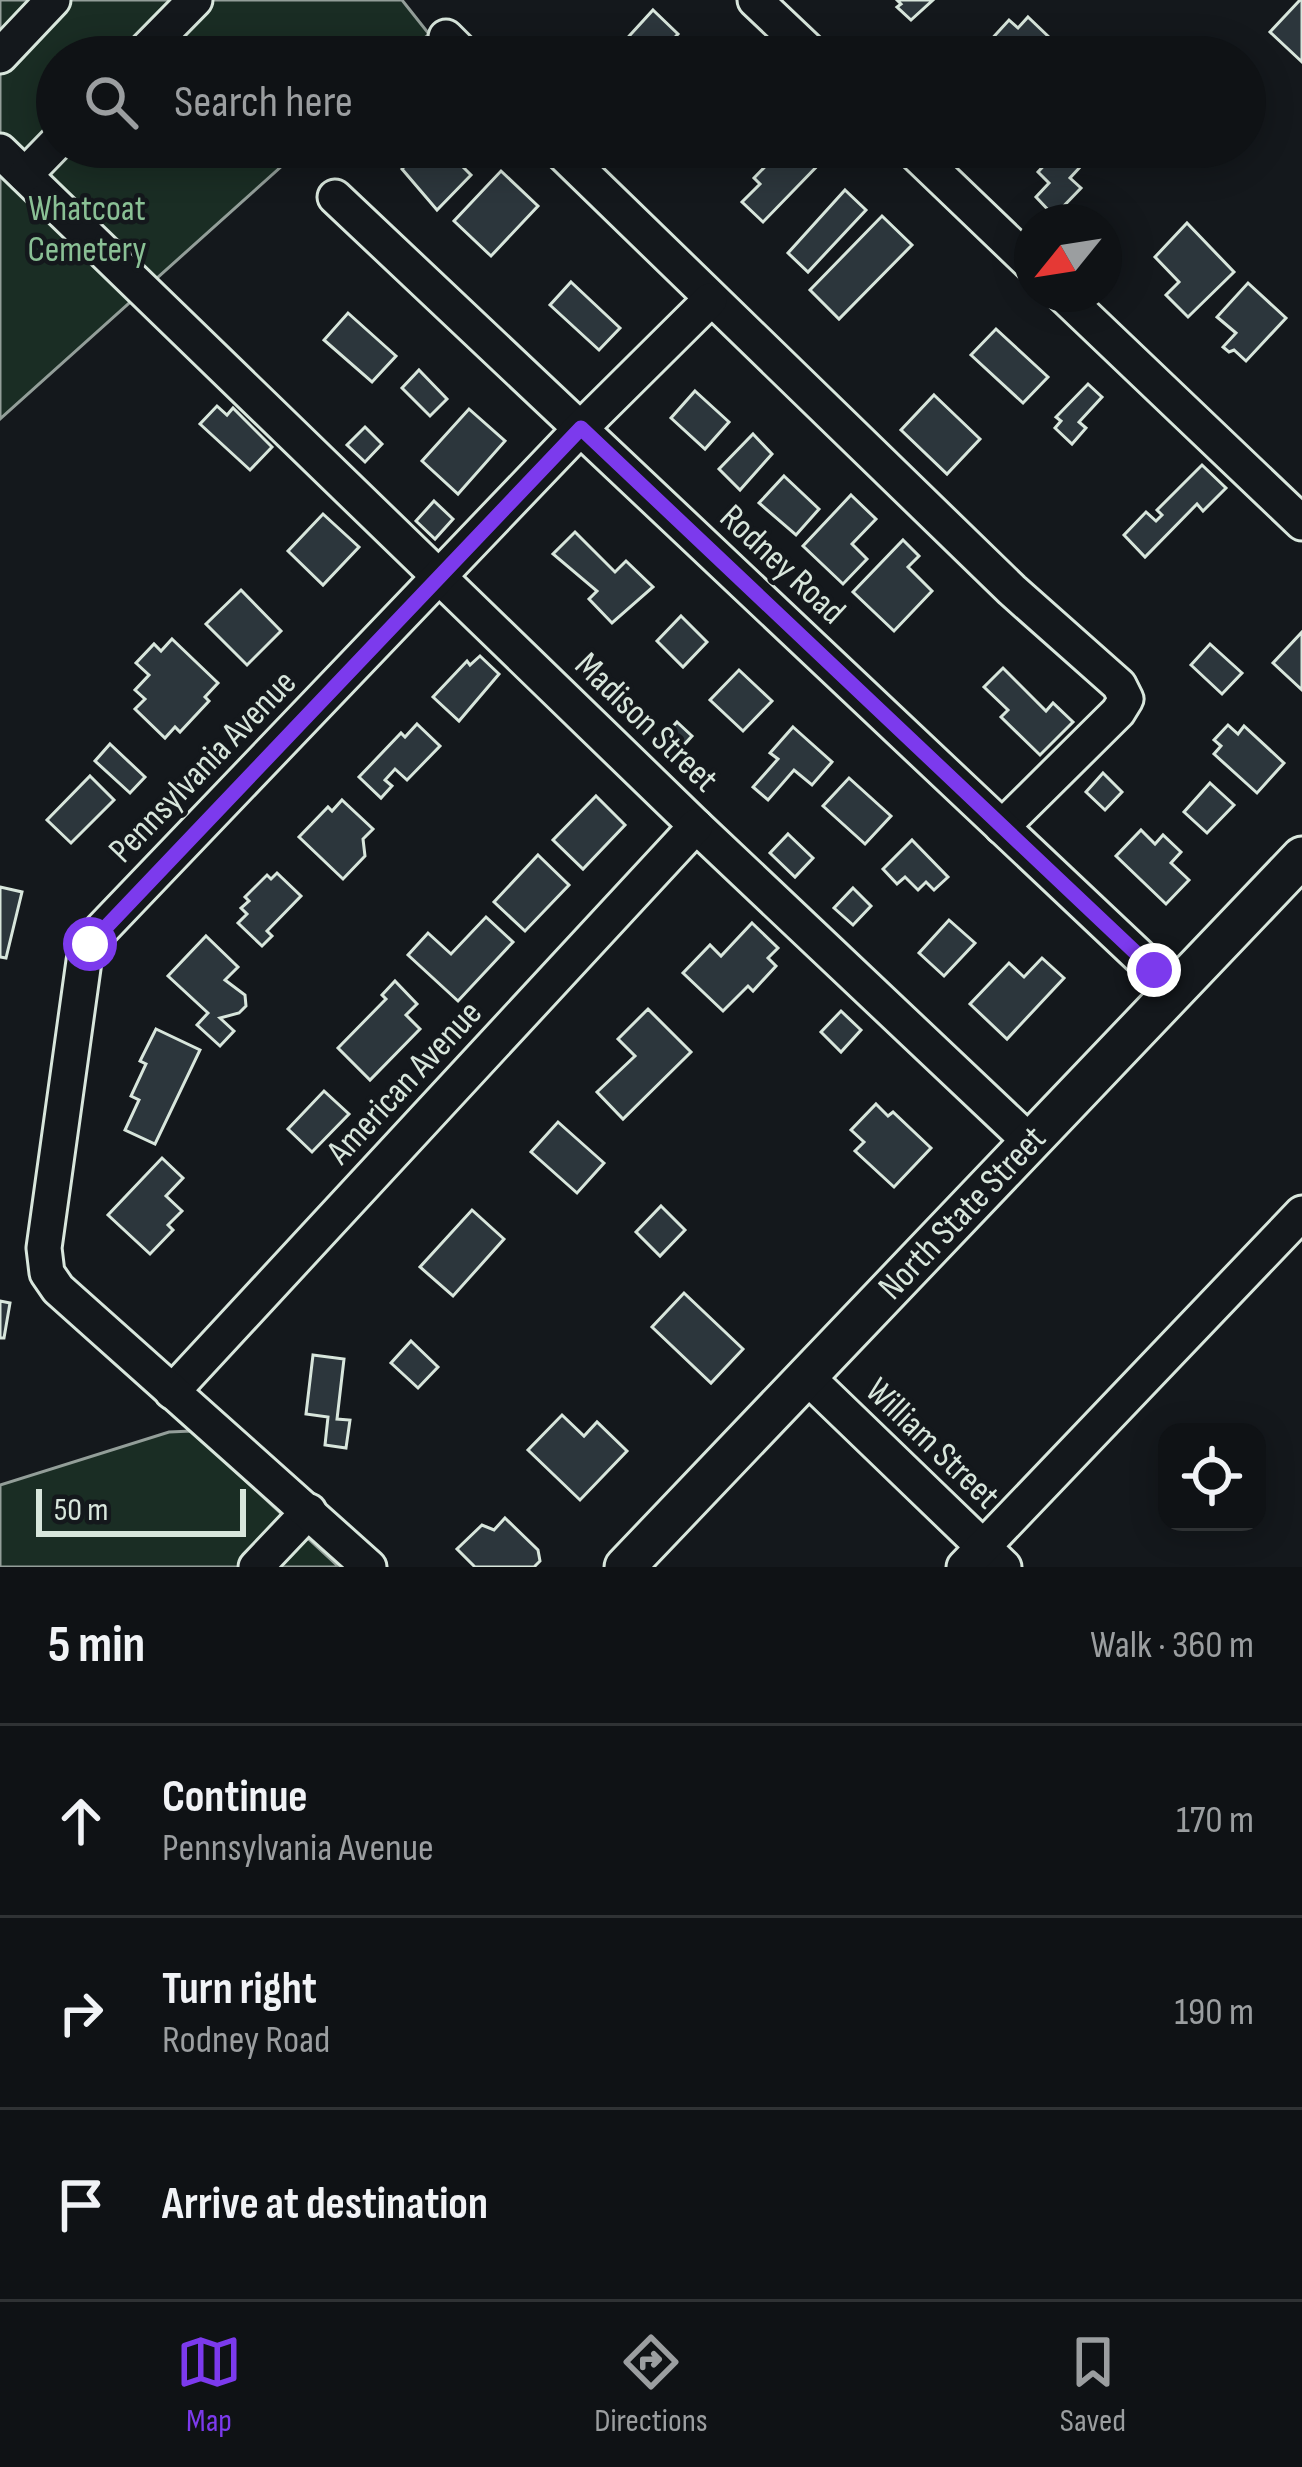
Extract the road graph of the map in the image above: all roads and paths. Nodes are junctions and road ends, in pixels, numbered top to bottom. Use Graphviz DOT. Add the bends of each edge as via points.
graph roads {
  1 [pos="53,0"];
  2 [pos="195,0"];
  3 [pos="755,0"];
  4 [pos="160,36"];
  5 [pos="793,36"];
  6 [pos="0,56"];
  7 [pos="0,151"];
  8 [pos="36,164"];
  9 [pos="577,168"];
  10 [pos="931,168"];
  11 [pos="25,175"];
  12 [pos="335,197"];
  13 [pos="1014,248"];
  14 [pos="710,300"];
  15 [pos="1081,312"];
  16 [pos="581,428"];
  17 [pos="1302,522"];
  18 [pos="440,575"];
  19 [pos="696,826"];
  20 [pos="1002,827"];
  21 [pos="1302,857"];
  22 [pos="1175,990"];
  23 [pos="1030,1142"];
  24 [pos="1302,1213"];
  25 [pos="806,1376"];
  26 [pos="172,1392"];
  27 [pos="309,1511"];
  28 [pos="984,1560"];
  29 [pos="256,1567"];
  30 [pos="369,1567"];
  31 [pos="625,1567"];
  1 -- 6 [label="street"];
  2 -- 4 [label="street"];
  3 -- 5 [label="street"];
  7 -- 11 [label="street, Madison Street"];
  8 -- 11 [label="street"];
  9 -- 14 [label="street"];
  10 -- 13 [label="street"];
  11 -- 18 [label="street, Madison Street"];
  12 -- 16 [label="street, Rodney Road"];
  14 -- 16 [label="street, Pennsylvania Avenue"];
  14 -- 20 [label="street" via="1119,685 1126,699 1118,712"];
  15 -- 17 [label="street"];
  16 -- 18 [label="street, Pennsylvania Avenue"];
  16 -- 20 [label="street, Rodney Road"];
  18 -- 19 [label="street, Madison Street"];
  18 -- 26 [label="street, Pennsylvania Avenue" via="101,930 85,961 44,1262 58,1289"];
  19 -- 23 [label="street, Madison Street"];
  19 -- 26 [label="street, American Avenue"];
  20 -- 22 [label="street, Rodney Road"];
  21 -- 22 [label="main road, North State Street"];
  22 -- 23 [label="main road, North State Street"];
  23 -- 25 [label="main road, North State Street"];
  24 -- 28 [label="street"];
  25 -- 28 [label="street, William Street"];
  25 -- 31 [label="main road, North State Street"];
  26 -- 27 [label="street, Pennsylvania Avenue"];
  27 -- 29 [label="street"];
  27 -- 30 [label="street, Pennsylvania Avenue"];
}
